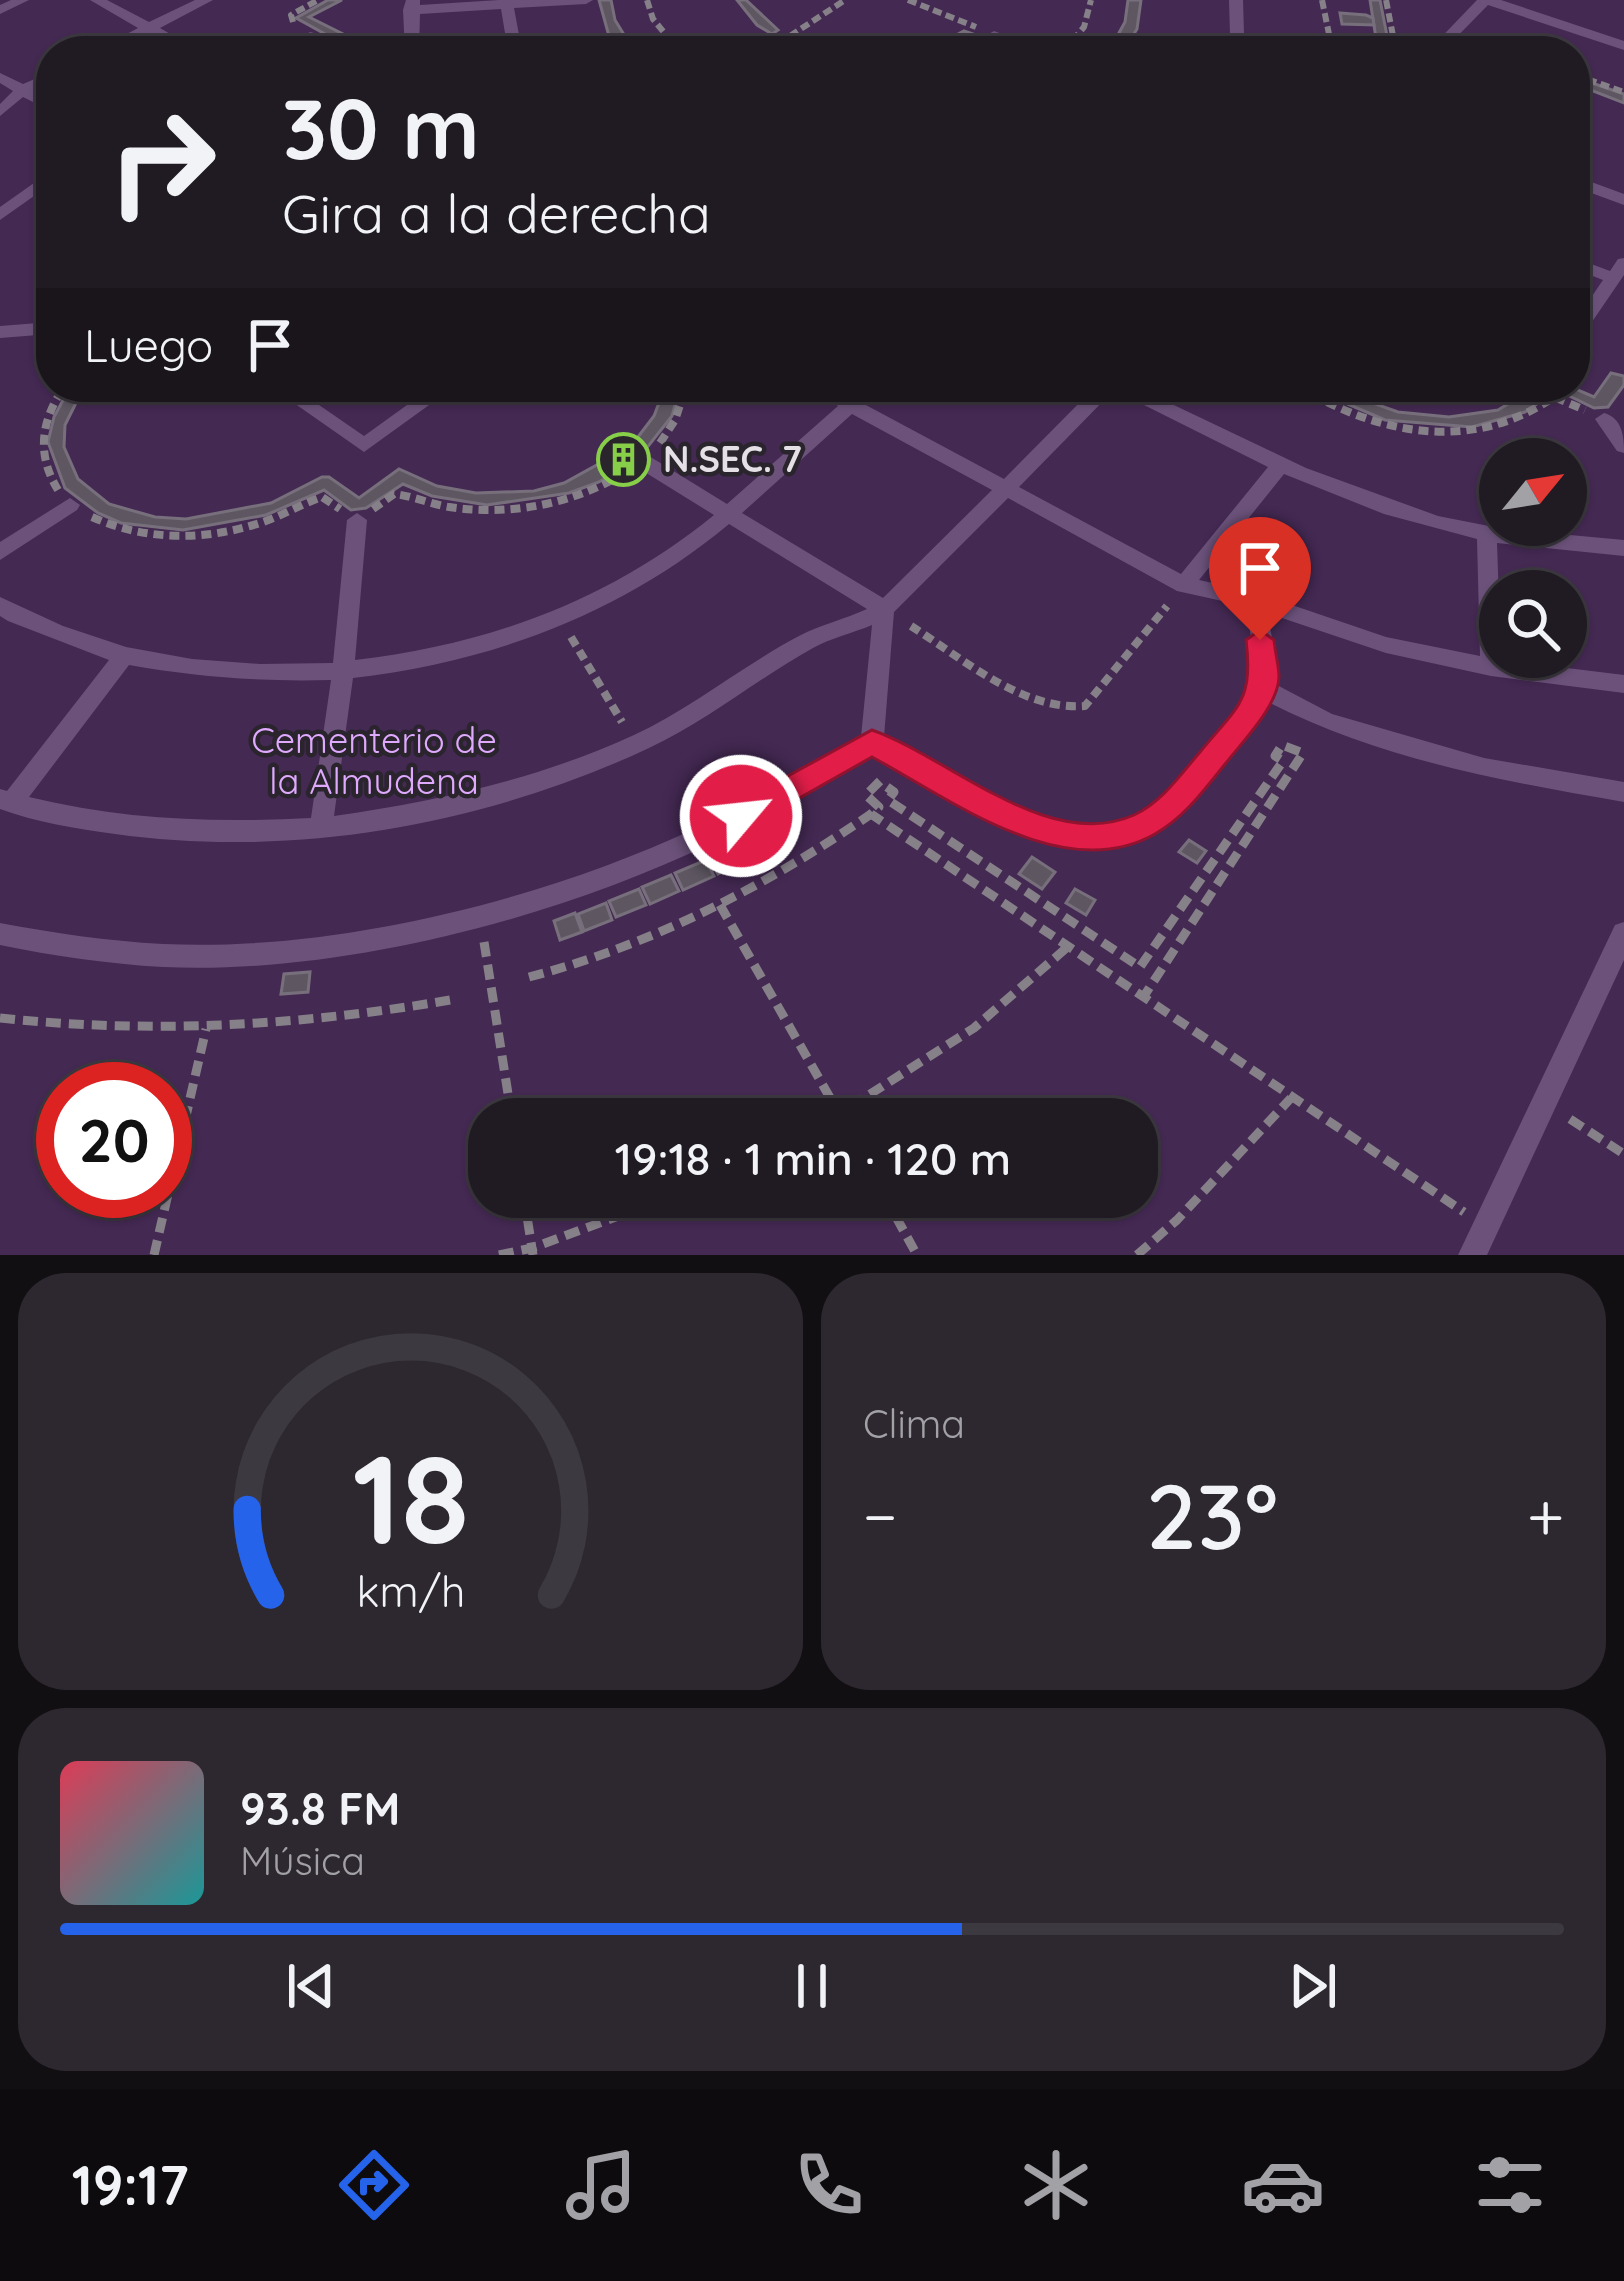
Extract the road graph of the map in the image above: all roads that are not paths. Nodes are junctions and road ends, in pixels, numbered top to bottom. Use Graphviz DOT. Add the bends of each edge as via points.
graph roads {
  1 [pos="22,0"];
  2 [pos="97,0"];
  3 [pos="206,0"];
  4 [pos="586,0"];
  5 [pos="1236,0"];
  6 [pos="1487,0"];
  7 [pos="505,2"];
  8 [pos="412,5"];
  9 [pos="0,10"];
  10 [pos="148,28"];
  11 [pos="994,34"];
  12 [pos="132,36"];
  13 [pos="163,36"];
  14 [pos="412,36"];
  15 [pos="512,36"];
  16 [pos="999,36"];
  17 [pos="1236,36"];
  18 [pos="1450,36"];
  19 [pos="1624,46"];
  20 [pos="0,77"];
  21 [pos="36,83"];
  22 [pos="22,90"];
  23 [pos="0,94"];
  24 [pos="36,98"];
  25 [pos="0,112"];
  26 [pos="36,187"];
  27 [pos="1590,187"];
  28 [pos="1624,200"];
  29 [pos="0,215"];
  30 [pos="1619,270"];
  31 [pos="1590,312"];
  32 [pos="36,329"];
  33 [pos="0,332"];
  34 [pos="302,402"];
  35 [pos="424,402"];
  36 [pos="847,402"];
  37 [pos="853,402"];
  38 [pos="1091,402"];
  39 [pos="1151,402"];
  40 [pos="851,404"];
  41 [pos="1604,419"];
  42 [pos="1624,446"];
  43 [pos="642,461"];
  44 [pos="1280,465"];
  45 [pos="1005,490"];
  46 [pos="70,505"];
  47 [pos="729,513"];
  48 [pos="357,520"];
  49 [pos="1479,532"];
  50 [pos="1587,544"];
  51 [pos="1624,548"];
  52 [pos="0,552"];
  53 [pos="1184,586"];
  54 [pos="1255,600"];
  55 [pos="0,605"];
  56 [pos="884,609"];
  57 [pos="124,656"];
  58 [pos="1479,664"];
  59 [pos="343,672"];
  60 [pos="1577,678"];
  61 [pos="1624,684"];
  62 [pos="1262,688"];
  63 [pos="872,742"];
  64 [pos="1624,792"];
  65 [pos="6,801"];
  66 [pos="321,826"];
  67 [pos="1624,933"];
  68 [pos="0,934"];
  69 [pos="1472,1255"];
  1 -- 9 [label="lane"];
  2 -- 10 [label="lane"];
  3 -- 10 [label="lane"];
  4 -- 7 [label="lane"];
  5 -- 17 [label="lane"];
  6 -- 18 [label="lane"];
  6 -- 19 [label="lane"];
  7 -- 8 [label="lane"];
  7 -- 15 [label="lane"];
  8 -- 14 [label="lane"];
  10 -- 12 [label="lane"];
  10 -- 13 [label="lane"];
  11 -- 16 [label="lane"];
  20 -- 22 [label="lane"];
  21 -- 22 [label="lane"];
  22 -- 23 [label="lane"];
  22 -- 24 [label="lane"];
  22 -- 25 [label="lane"];
  26 -- 29 [label="lane"];
  27 -- 28 [label="lane"];
  30 -- 31 [label="lane"];
  32 -- 33 [label="lane"];
  34 -- 35 [label="lane" via="364,445"];
  36 -- 40 [label="lane"];
  37 -- 40 [label="lane"];
  38 -- 45 [label="lane"];
  39 -- 44 [label="lane"];
  40 -- 45 [label="lane"];
  40 -- 47 [label="lane"];
  41 -- 42 [label="lane"];
  43 -- 47 [label="lane"];
  44 -- 49 [label="lane"];
  44 -- 53 [label="lane"];
  45 -- 53 [label="lane"];
  45 -- 56 [label="lane"];
  46 -- 52 [label="lane"];
  47 -- 56 [label="lane"];
  47 -- 59 [label="lane" via="653,571 559,618 465,648"];
  48 -- 59 [label="lane"];
  50 -- 51 [label="lane"];
  53 -- 54 [label="lane"];
  54 -- 58 [label="lane" via="1386,645"];
  54 -- 62 [label="lane"];
  55 -- 57 [label="lane"];
  56 -- 63 [label="lane"];
  56 -- 66 [label="lane" via="804,644 635,744 514,788"];
  57 -- 59 [label="lane" via="200,668"];
  57 -- 65 [label="lane"];
  59 -- 66 [label="lane"];
  60 -- 61 [label="lane"];
  62 -- 63 [label="lane" via="1178,800 1143,826 1099,836 1028,824"];
  62 -- 64 [label="lane" via="1326,721 1484,768"];
  63 -- 68 [label="lane" via="681,846 470,920 331,946 208,955"];
  65 -- 66 [label="lane" via="83,822 167,832"];
  67 -- 69 [label="lane"];
}
